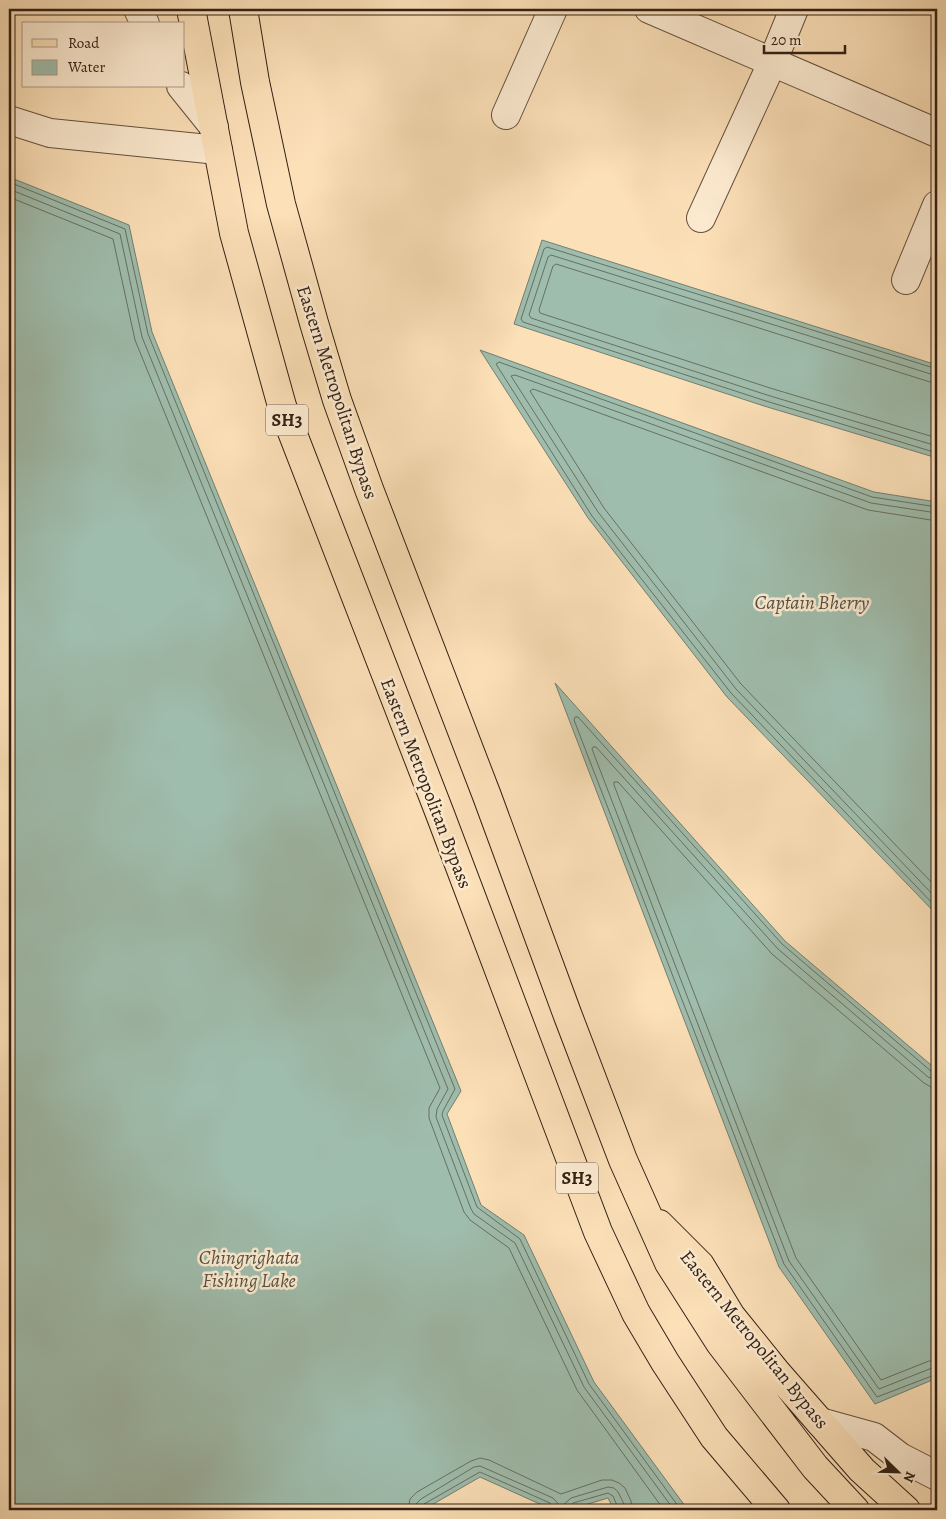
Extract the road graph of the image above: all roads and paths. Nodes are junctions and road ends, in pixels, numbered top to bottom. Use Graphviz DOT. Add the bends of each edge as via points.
graph roads {
  1 [pos="138,9"];
  2 [pos="191,9"];
  3 [pos="243,9"];
  4 [pos="553,9"];
  5 [pos="649,9"];
  6 [pos="794,9"];
  7 [pos="144,22"];
  8 [pos="772,63"];
  9 [pos="182,88"];
  10 [pos="506,115"];
  11 [pos="9,120"];
  12 [pos="937,133"];
  13 [pos="216,138"];
  14 [pos="937,205"];
  15 [pos="701,218"];
  16 [pos="906,280"];
  17 [pos="645,1211"];
  18 [pos="820,1422"];
  19 [pos="937,1476"];
  20 [pos="847,1501"];
  21 [pos="776,1510"];
  22 [pos="906,1510"];
  1 -- 7 [label="street"];
  2 -- 13 [label="main road, Eastern Metropolitan Bypass / SH3"];
  3 -- 17 [label="main road, Eastern Metropolitan Bypass / SH3" via="255,82 282,204 337,400 568,1016"];
  4 -- 10 [label="street"];
  5 -- 8 [label="street"];
  6 -- 8 [label="street"];
  8 -- 12 [label="street"];
  8 -- 15 [label="street"];
  9 -- 13 [label="street"];
  11 -- 13 [label="street" via="50,133"];
  13 -- 21 [label="main road, Eastern Metropolitan Bypass / SH3" via="234,233 282,406 598,1232 636,1313 665,1362 714,1437"];
  14 -- 16 [label="street"];
  17 -- 18 [label="main road, Eastern Metropolitan Bypass" via="700,1265 731,1316"];
  17 -- 20 [label="main road, Eastern Metropolitan Bypass / SH3" via="670,1262 720,1343 815,1467"];
  18 -- 19 [label="street" via="874,1437 900,1457"];
  18 -- 22 [label="main road, Eastern Metropolitan Bypass" via="862,1470"];
}
